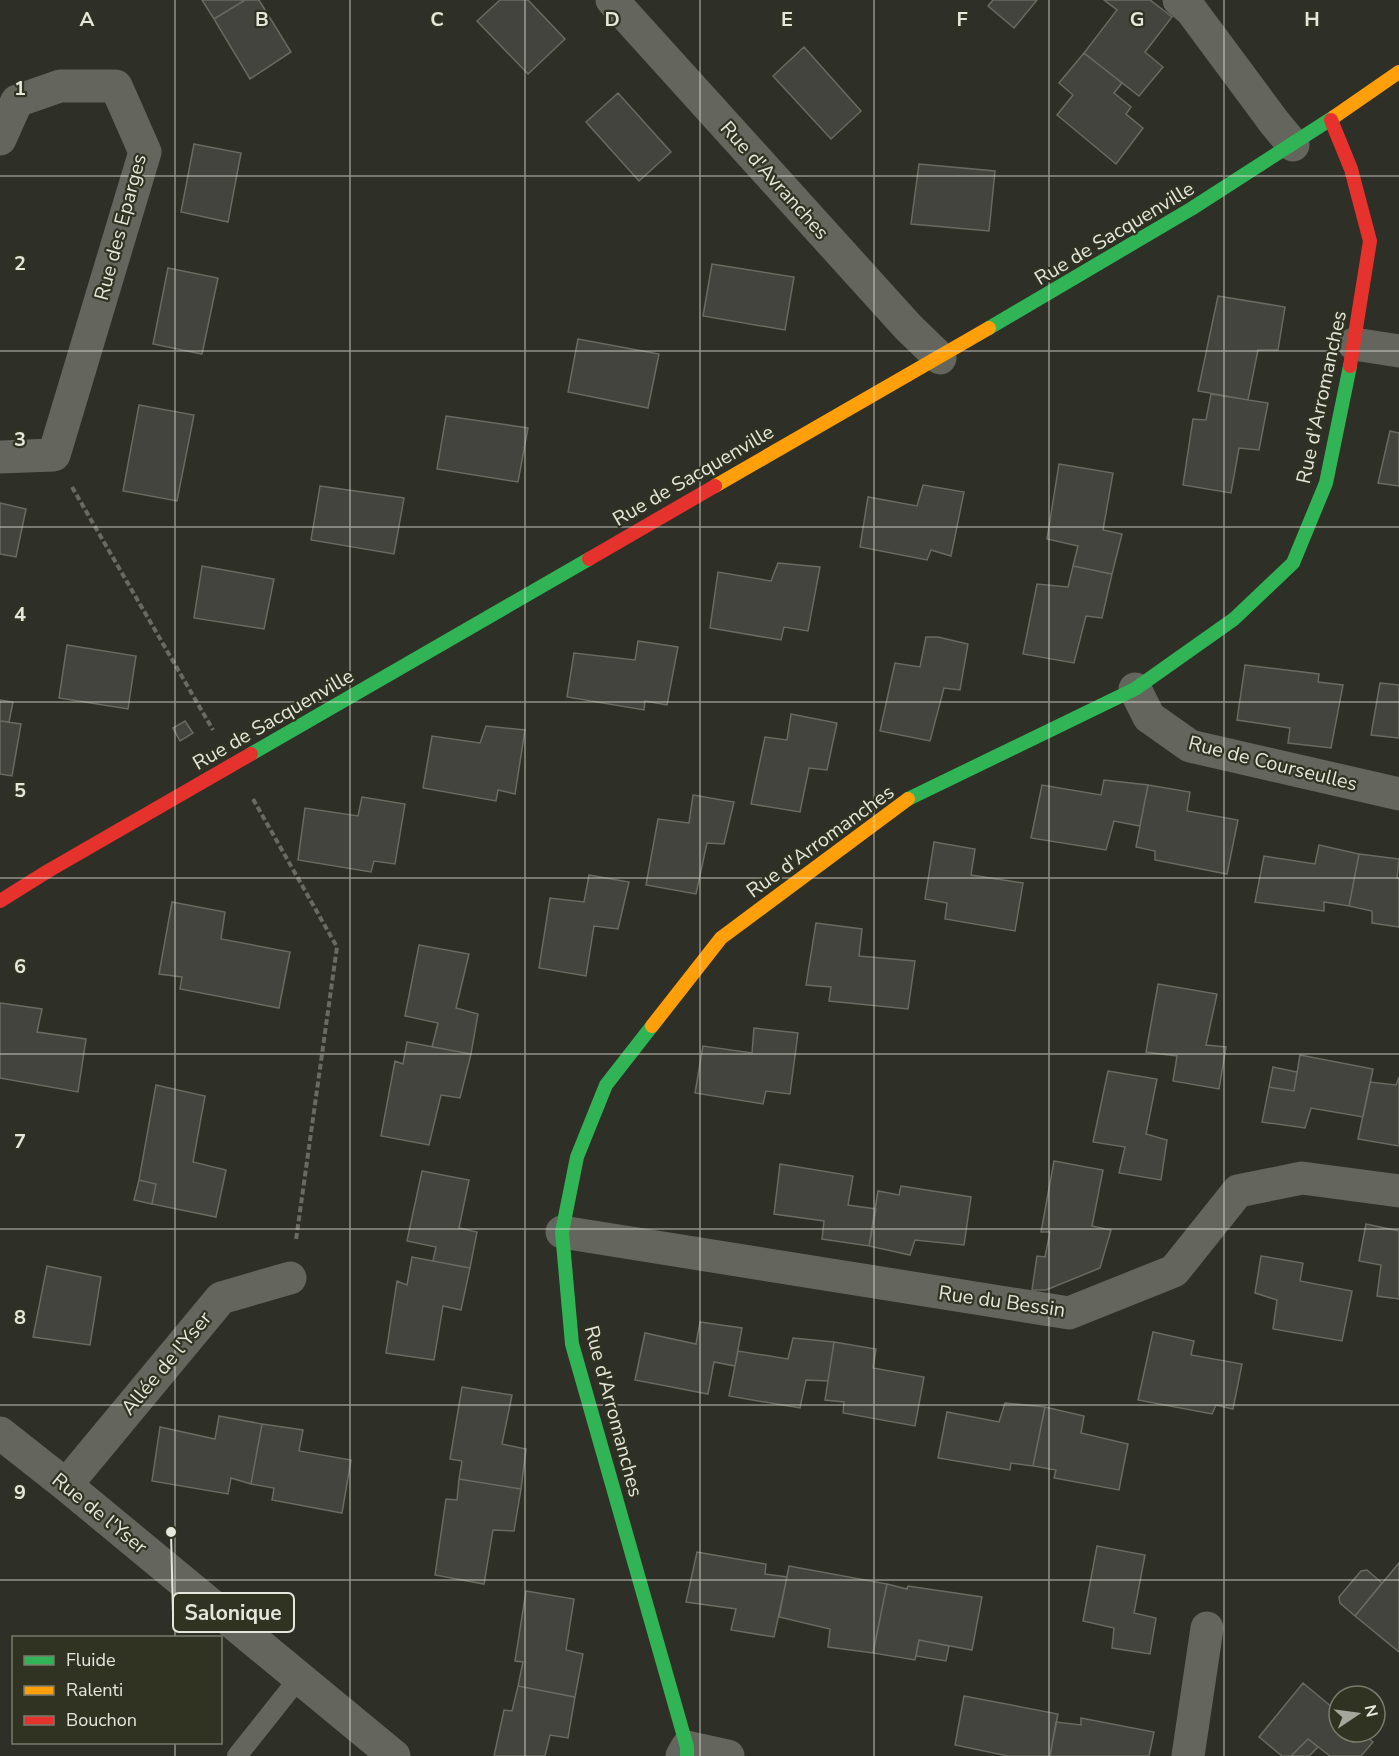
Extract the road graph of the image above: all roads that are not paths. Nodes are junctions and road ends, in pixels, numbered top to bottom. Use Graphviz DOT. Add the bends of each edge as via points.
graph roads {
  1 [pos="612,0"];
  2 [pos="1179,0"];
  3 [pos="1399,72"];
  4 [pos="1331,120"];
  5 [pos="0,139"];
  6 [pos="1293,145"];
  7 [pos="1354,344"];
  8 [pos="1399,351"];
  9 [pos="940,358"];
  10 [pos="0,457"];
  11 [pos="1136,689"];
  12 [pos="1399,794"];
  13 [pos="0,901"];
  14 [pos="1399,1191"];
  15 [pos="562,1232"];
  16 [pos="290,1278"];
  17 [pos="0,1433"];
  18 [pos="66,1485"];
  19 [pos="1207,1628"];
  20 [pos="299,1678"];
  21 [pos="685,1753"];
  22 [pos="237,1756"];
  23 [pos="394,1756"];
  24 [pos="728,1756"];
  25 [pos="1188,1756"];
  1 -- 9 [label="street, Rue d'Avranches"];
  2 -- 6 [label="street" via="1191,10"];
  3 -- 4 [label="street, Rue de Sacquenville"];
  4 -- 6 [label="street, Rue de Sacquenville"];
  4 -- 7 [label="street, Rue d'Arromanches" via="1351,169 1370,241"];
  5 -- 10 [label="street, Rue des Eparges" via="17,101 60,86 116,86 145,152 54,455"];
  6 -- 9 [label="street, Rue de Sacquenville" via="1196,208"];
  7 -- 8 [label="street"];
  7 -- 11 [label="street, Rue d'Arromanches" via="1326,483 1293,562 1234,619"];
  9 -- 13 [label="street, Rue de Sacquenville"];
  11 -- 12 [label="street, Rue de Courseulles" via="1149,717 1190,746"];
  11 -- 15 [label="street, Rue d'Arromanches" via="906,800 721,938 606,1085 577,1157"];
  14 -- 15 [label="street, Rue du Bessin" via="1302,1178 1238,1191 1174,1271 1069,1313"];
  15 -- 21 [label="street, Rue d'Arromanches" via="572,1344 660,1649"];
  16 -- 18 [label="street, Allée de l'Yser" via="220,1298"];
  17 -- 18 [label="street, Rue de l'Yser"];
  18 -- 20 [label="street, Rue de l'Yser"];
  19 -- 25 [label="street"];
  20 -- 22 [label="lane"];
  20 -- 23 [label="street, Rue de l'Yser"];
  21 -- 24 [label="street"];
}
